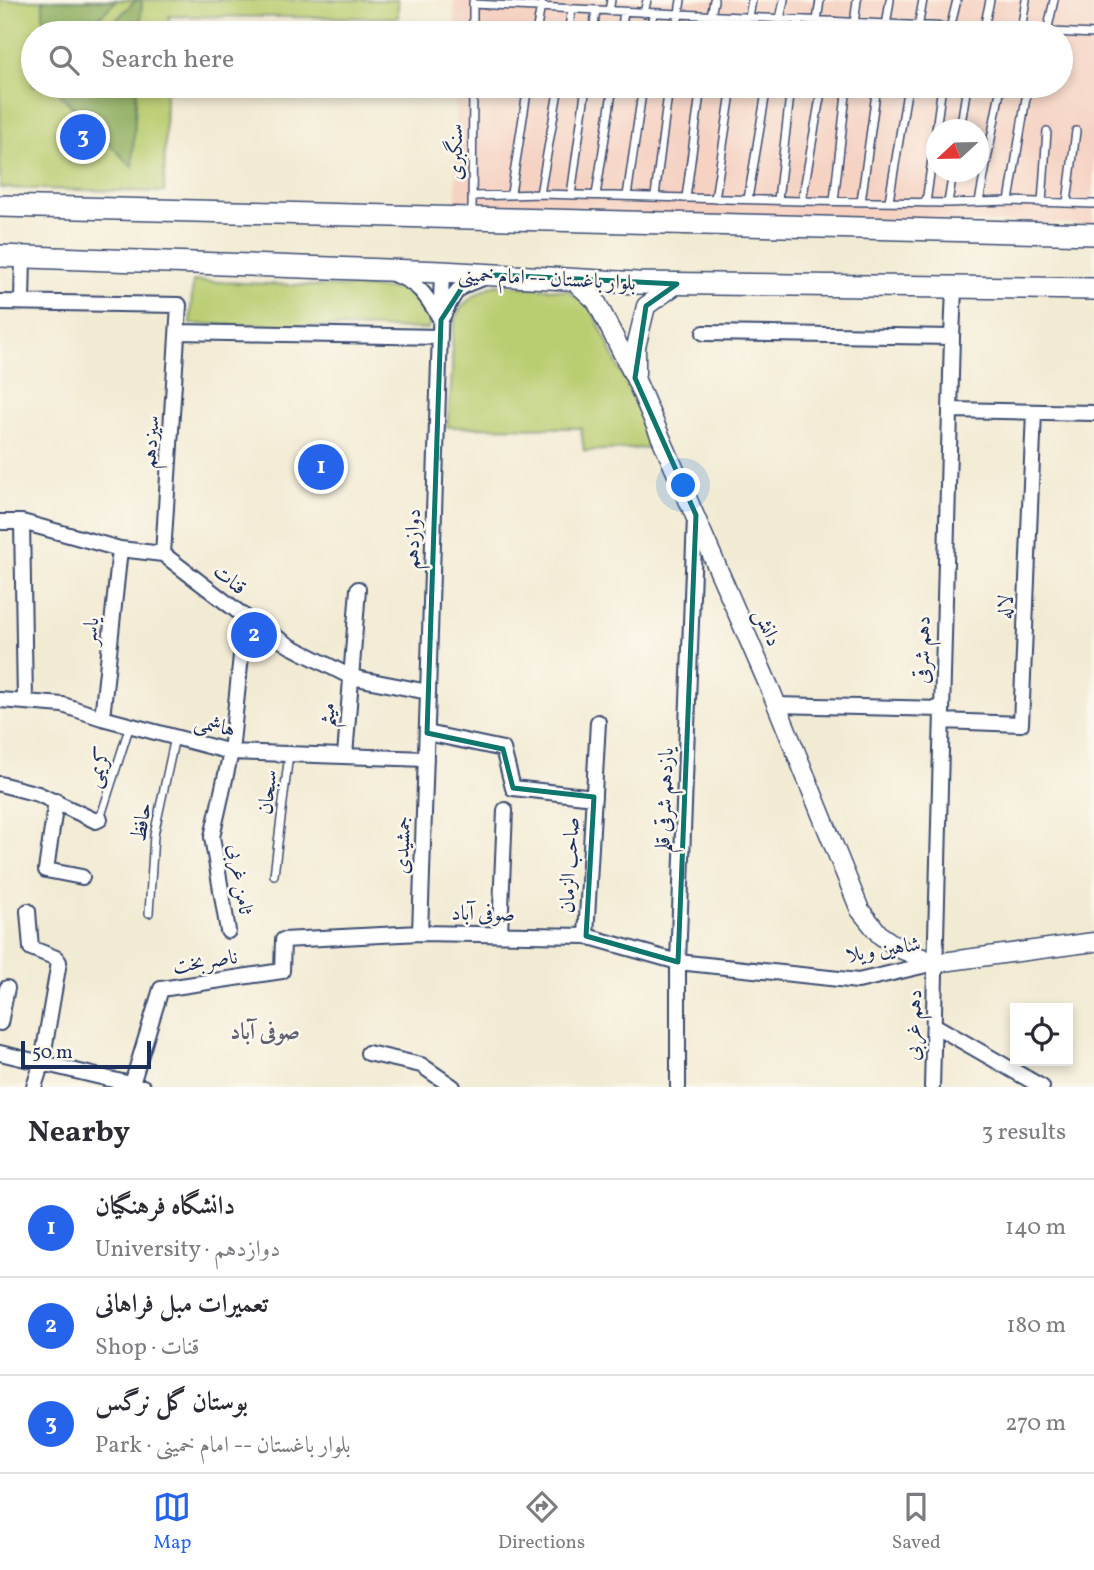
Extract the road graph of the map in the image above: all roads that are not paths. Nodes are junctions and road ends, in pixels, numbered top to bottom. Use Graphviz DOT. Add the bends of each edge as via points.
graph roads {
  1 [pos="582,0"];
  2 [pos="611,0"];
  3 [pos="647,0"];
  4 [pos="681,0"];
  5 [pos="714,0"];
  6 [pos="752,0"];
  7 [pos="785,0"];
  8 [pos="820,0"];
  9 [pos="857,0"];
  10 [pos="890,0"];
  11 [pos="923,0"];
  12 [pos="957,0"];
  13 [pos="990,0"];
  14 [pos="1026,0"];
  15 [pos="1054,0"];
  16 [pos="473,2"];
  17 [pos="490,3"];
  18 [pos="541,4"];
  19 [pos="577,9"];
  20 [pos="596,10"];
  21 [pos="609,12"];
  22 [pos="624,12"];
  23 [pos="649,13"];
  24 [pos="678,14"];
  25 [pos="711,16"];
  26 [pos="745,17"];
  27 [pos="779,19"];
  28 [pos="799,20"];
  29 [pos="473,21"];
  30 [pos="572,21"];
  31 [pos="595,21"];
  32 [pos="623,21"];
  33 [pos="649,21"];
  34 [pos="677,21"];
  35 [pos="710,21"];
  36 [pos="744,21"];
  37 [pos="817,21"];
  38 [pos="854,21"];
  39 [pos="887,21"];
  40 [pos="919,21"];
  41 [pos="952,21"];
  42 [pos="982,21"];
  43 [pos="1022,21"];
  44 [pos="1050,21"];
  45 [pos="1073,33"];
  46 [pos="1094,34"];
  47 [pos="472,98"];
  48 [pos="526,98"];
  49 [pos="557,98"];
  50 [pos="584,98"];
  51 [pos="611,98"];
  52 [pos="641,98"];
  53 [pos="667,98"];
  54 [pos="699,98"];
  55 [pos="730,98"];
  56 [pos="765,98"];
  57 [pos="790,98"];
  58 [pos="820,98"];
  59 [pos="846,98"];
  60 [pos="875,98"];
  61 [pos="906,98"];
  62 [pos="940,98"];
  63 [pos="965,98"];
  64 [pos="999,98"];
  65 [pos="1026,98"];
  66 [pos="962,119"];
  67 [pos="1047,131"];
  68 [pos="1076,131"];
  69 [pos="951,182"];
  70 [pos="511,193"];
  71 [pos="540,194"];
  72 [pos="472,195"];
  73 [pos="571,195"];
  74 [pos="596,195"];
  75 [pos="626,196"];
  76 [pos="655,196"];
  77 [pos="686,198"];
  78 [pos="715,199"];
  79 [pos="748,199"];
  80 [pos="778,200"];
  81 [pos="802,201"];
  82 [pos="834,201"];
  83 [pos="889,201"];
  84 [pos="1009,201"];
  85 [pos="860,202"];
  86 [pos="979,202"];
  87 [pos="1042,202"];
  88 [pos="926,203"];
  89 [pos="948,203"];
  90 [pos="1094,203"];
  91 [pos="1067,204"];
  92 [pos="0,206"];
  93 [pos="472,219"];
  94 [pos="1094,234"];
  95 [pos="0,256"];
  96 [pos="23,257"];
  97 [pos="381,270"];
  98 [pos="442,272"];
  99 [pos="496,275"];
  100 [pos="572,279"];
  101 [pos="677,284"];
  102 [pos="954,289"];
  103 [pos="1072,289"];
  104 [pos="1094,289"];
  105 [pos="1094,299"];
  106 [pos="0,302"];
  107 [pos="22,302"];
  108 [pos="441,320"];
  109 [pos="179,332"];
  110 [pos="704,332"];
  111 [pos="440,337"];
  112 [pos="951,337"];
  113 [pos="635,378"];
  114 [pos="950,410"];
  115 [pos="1034,412"];
  116 [pos="1094,413"];
  117 [pos="695,515"];
  118 [pos="0,522"];
  119 [pos="23,522"];
  120 [pos="120,549"];
  121 [pos="163,554"];
  122 [pos="358,589"];
  123 [pos="245,617"];
  124 [pos="351,677"];
  125 [pos="428,692"];
  126 [pos="0,699"];
  127 [pos="25,701"];
  128 [pos="776,705"];
  129 [pos="942,715"];
  130 [pos="102,718"];
  131 [pos="598,722"];
  132 [pos="130,725"];
  133 [pos="427,733"];
  134 [pos="175,737"];
  135 [pos="231,752"];
  136 [pos="289,754"];
  137 [pos="345,756"];
  138 [pos="426,759"];
  139 [pos="0,784"];
  140 [pos="594,797"];
  141 [pos="56,801"];
  142 [pos="505,810"];
  143 [pos="100,819"];
  144 [pos="274,875"];
  145 [pos="82,877"];
  146 [pos="28,911"];
  147 [pos="149,914"];
  148 [pos="228,931"];
  149 [pos="420,933"];
  150 [pos="500,933"];
  151 [pos="586,936"];
  152 [pos="283,940"];
  153 [pos="1094,942"];
  154 [pos="678,962"];
  155 [pos="936,963"];
  156 [pos="7,988"];
  157 [pos="0,1023"];
  158 [pos="934,1024"];
  159 [pos="0,1053"];
  160 [pos="368,1053"];
  161 [pos="42,1062"];
  162 [pos="93,1081"];
  163 [pos="138,1086"];
  164 [pos="34,1087"];
  165 [pos="453,1087"];
  166 [pos="678,1087"];
  167 [pos="932,1087"];
  168 [pos="1042,1087"];
  1 -- 19 [label="lane"];
  2 -- 21 [label="lane"];
  3 -- 23 [label="lane"];
  4 -- 24 [label="lane"];
  5 -- 25 [label="lane"];
  6 -- 26 [label="lane"];
  7 -- 27 [label="lane"];
  8 -- 37 [label="lane"];
  9 -- 38 [label="lane"];
  10 -- 39 [label="lane"];
  11 -- 40 [label="lane"];
  12 -- 41 [label="lane"];
  13 -- 42 [label="lane"];
  14 -- 43 [label="lane"];
  15 -- 44 [label="lane"];
  16 -- 17 [label="lane"];
  16 -- 29 [label="lane"];
  17 -- 18 [label="lane"];
  18 -- 19 [label="lane"];
  19 -- 20 [label="lane"];
  19 -- 30 [label="lane"];
  20 -- 21 [label="lane"];
  20 -- 31 [label="lane"];
  21 -- 22 [label="lane"];
  22 -- 23 [label="lane"];
  22 -- 32 [label="lane"];
  23 -- 24 [label="lane"];
  23 -- 33 [label="lane"];
  24 -- 25 [label="lane"];
  24 -- 34 [label="lane"];
  25 -- 26 [label="lane"];
  25 -- 35 [label="lane"];
  26 -- 27 [label="lane"];
  26 -- 36 [label="lane"];
  27 -- 28 [label="lane"];
  28 -- 37 [label="lane"];
  45 -- 46 [label="lane"];
  47 -- 72 [label="lane, سنگبری"];
  48 -- 70 [label="lane"];
  49 -- 71 [label="lane"];
  50 -- 73 [label="lane"];
  51 -- 74 [label="lane"];
  52 -- 75 [label="lane"];
  53 -- 76 [label="lane"];
  54 -- 77 [label="lane"];
  55 -- 78 [label="lane"];
  56 -- 79 [label="lane"];
  57 -- 80 [label="lane"];
  58 -- 81 [label="lane"];
  59 -- 82 [label="lane"];
  60 -- 85 [label="lane"];
  61 -- 83 [label="lane"];
  62 -- 88 [label="lane"];
  63 -- 66 [label="lane"];
  64 -- 86 [label="lane"];
  65 -- 84 [label="lane"];
  67 -- 87 [label="lane"];
  68 -- 91 [label="lane"];
  69 -- 89 [label="lane"];
  70 -- 71 [label="lane"];
  70 -- 72 [label="lane"];
  71 -- 73 [label="lane"];
  72 -- 93 [label="lane, سنگبری"];
  73 -- 74 [label="lane"];
  74 -- 75 [label="lane"];
  75 -- 76 [label="lane"];
  76 -- 77 [label="lane"];
  77 -- 78 [label="lane"];
  78 -- 79 [label="lane"];
  79 -- 80 [label="lane"];
  80 -- 81 [label="lane"];
  81 -- 82 [label="lane"];
  82 -- 85 [label="lane"];
  83 -- 85 [label="lane"];
  83 -- 88 [label="lane"];
  84 -- 86 [label="lane"];
  84 -- 87 [label="lane"];
  86 -- 89 [label="lane"];
  87 -- 91 [label="lane"];
  88 -- 89 [label="lane"];
  90 -- 91 [label="lane"];
  92 -- 93 [label="main road"];
  93 -- 94 [label="main road"];
  95 -- 96 [label="main road, بلوار باغستان -- امام خمینی"];
  96 -- 97 [label="main road, بلوار باغستان -- امام خمینی"];
  96 -- 107 [label="street"];
  97 -- 98 [label="main road, بلوار باغستان -- امام خمینی"];
  97 -- 108 [label="street" via="410,279 423,290"];
  98 -- 99 [label="main road, بلوار باغستان -- امام خمینی"];
  98 -- 108 [label="street, دوازدهم"];
  99 -- 100 [label="main road, بلوار باغستان -- امام خمینی"];
  99 -- 108 [label="street" via="465,283 454,292"];
  100 -- 101 [label="main road, بلوار باغستان -- امام خمینی"];
  100 -- 113 [label="street" via="596,301"];
  101 -- 102 [label="main road, بلوار باغستان -- امام خمینی"];
  101 -- 113 [label="street, دانش" via="646,306 636,347"];
  102 -- 103 [label="main road, بلوار باغستان -- امام خمینی"];
  102 -- 112 [label="street, دهم شرقی"];
  103 -- 104 [label="main road, بلوار باغستان -- امام خمینی"];
  103 -- 105 [label="main road"];
  106 -- 107 [label="street"];
  107 -- 109 [label="street, سیزدهم" via="179,305"];
  108 -- 111 [label="street, دوازدهم"];
  109 -- 111 [label="street"];
  109 -- 121 [label="street, سیزدهم"];
  110 -- 112 [label="street"];
  111 -- 125 [label="street, دوازدهم"];
  112 -- 114 [label="street, دهم شرقی"];
  113 -- 117 [label="street, دانش"];
  114 -- 115 [label="street"];
  114 -- 129 [label="street, دهم شرقی"];
  115 -- 116 [label="street"];
  115 -- 129 [label="street, لاله" via="1021,724"];
  117 -- 128 [label="street, دانش"];
  117 -- 154 [label="street, یازدهم شرقی قلم"];
  118 -- 119 [label="street"];
  119 -- 120 [label="street"];
  119 -- 127 [label="street"];
  120 -- 121 [label="street"];
  120 -- 130 [label="street, یاسر"];
  121 -- 123 [label="street, قنات"];
  122 -- 124 [label="street, میثم"];
  123 -- 124 [label="street, قنات"];
  123 -- 135 [label="street, ثامن غربی"];
  124 -- 125 [label="street, قنات"];
  124 -- 137 [label="street, میثم"];
  125 -- 133 [label="street, دوازدهم"];
  126 -- 127 [label="street, هاشمی"];
  127 -- 130 [label="street, هاشمی" via="63,705"];
  128 -- 129 [label="street"];
  128 -- 155 [label="street, دانش" via="860,910 880,935"];
  129 -- 155 [label="street, دهم شرقی"];
  130 -- 132 [label="street, هاشمی"];
  131 -- 140 [label="street, صاحب الزمان"];
  132 -- 134 [label="street, هاشمی"];
  132 -- 143 [label="lane, کریمی"];
  133 -- 138 [label="street, دوازدهم"];
  133 -- 140 [label="street, صاحب الزمان" via="503,749 513,788"];
  134 -- 135 [label="street, هاشمی"];
  134 -- 147 [label="lane, حافظ" via="154,835"];
  135 -- 136 [label="street, هاشمی"];
  135 -- 148 [label="street, ثامن غربی" via="212,837"];
  136 -- 137 [label="street, هاشمی"];
  136 -- 144 [label="lane, سبحان"];
  137 -- 138 [label="street, هاشمی"];
  138 -- 149 [label="street, جمشیدی"];
  139 -- 141 [label="street"];
  140 -- 151 [label="street, صاحب الزمان"];
  141 -- 143 [label="street"];
  141 -- 145 [label="street" via="46,870"];
  142 -- 150 [label="street"];
  146 -- 161 [label="street" via="31,948 59,962"];
  149 -- 150 [label="street, صوفی آباد"];
  149 -- 152 [label="street, صوفی آباد"];
  150 -- 151 [label="street, صوفی آباد"];
  151 -- 154 [label="street, صوفی آباد"];
  152 -- 163 [label="street, ناصربخت" via="282,971 161,989"];
  153 -- 155 [label="street, شاهین ویلا"];
  154 -- 155 [label="street, شاهین ویلا" via="858,981"];
  154 -- 166 [label="street, یازدهم شرقی قلم"];
  155 -- 158 [label="street, دهم غربی"];
  156 -- 157 [label="street"];
  158 -- 167 [label="street, دهم غربی"];
  158 -- 168 [label="street"];
  159 -- 161 [label="street"];
  160 -- 165 [label="street" via="421,1065"];
  161 -- 162 [label="street"];
  161 -- 164 [label="street"];
  162 -- 163 [label="street"];
}
